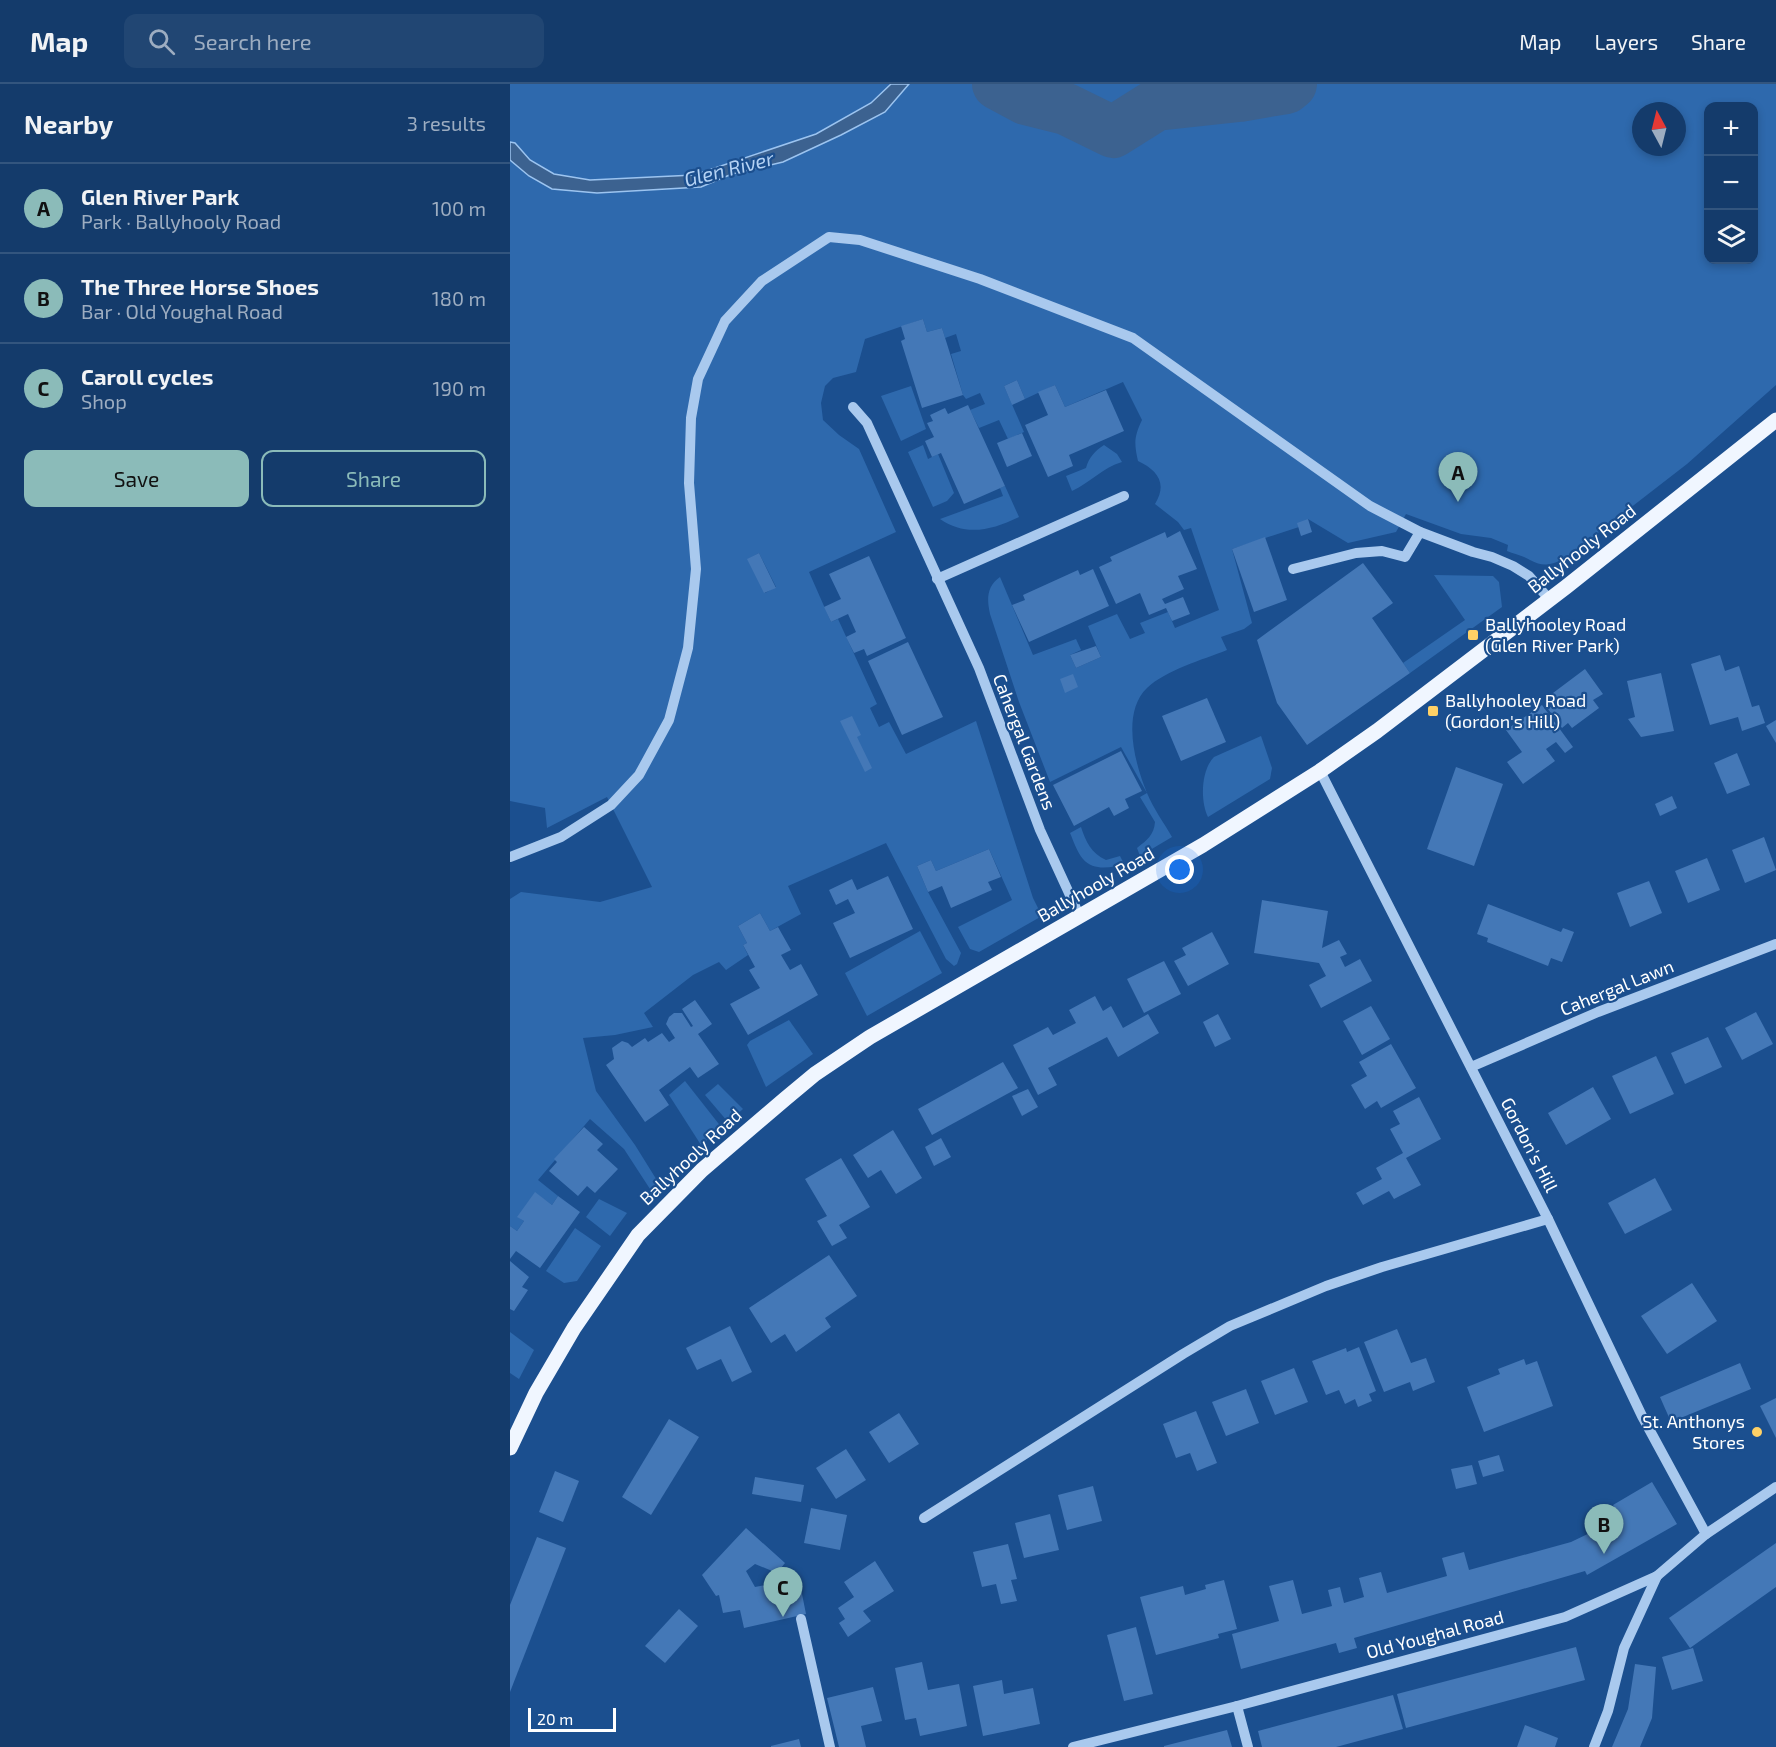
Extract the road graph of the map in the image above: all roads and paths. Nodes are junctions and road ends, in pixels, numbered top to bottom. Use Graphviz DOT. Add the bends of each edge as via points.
graph roads {
  1 [pos="854,407"];
  2 [pos="1776,420"];
  3 [pos="1124,496"];
  4 [pos="1420,532"];
  5 [pos="1293,569"];
  6 [pos="937,579"];
  7 [pos="1549,599"];
  8 [pos="1320,771"];
  9 [pos="510,856"];
  10 [pos="1080,917"];
  11 [pos="1776,944"];
  12 [pos="1471,1067"];
  13 [pos="1548,1219"];
  14 [pos="510,1448"];
  15 [pos="1776,1487"];
  16 [pos="924,1518"];
  17 [pos="1706,1534"];
  18 [pos="1657,1575"];
  19 [pos="801,1619"];
  20 [pos="1237,1706"];
  21 [pos="830,1747"];
  22 [pos="1073,1747"];
  23 [pos="1248,1747"];
  24 [pos="1594,1747"];
  1 -- 6 [label="street, Cahergal Gardens" via="867,423"];
  2 -- 7 [label="main road, Ballyhooly Road"];
  3 -- 6 [label="street"];
  4 -- 5 [label="street" via="1405,557 1382,551 1356,553"];
  4 -- 7 [label="street" via="1513,566 1529,576"];
  4 -- 9 [label="street" via="1370,506 1132,338 980,279 860,240 829,237 762,281 725,321 698,378 691,418 689,483 696,569 688,648 669,720 639,775 610,804 561,837"];
  6 -- 10 [label="street, Cahergal Gardens" via="979,668 1040,830"];
  7 -- 8 [label="main road, Ballyhooly Road"];
  8 -- 10 [label="main road, Ballyhooly Road" via="1203,846"];
  8 -- 12 [label="street, Gordon's Hill"];
  10 -- 14 [label="main road, Ballyhooly Road" via="863,1042 815,1074 702,1170 638,1235 598,1290 536,1393"];
  11 -- 12 [label="street, Cahergal Lawn" via="1598,1012"];
  12 -- 13 [label="street, Gordon's Hill"];
  13 -- 16 [label="street" via="1382,1267 1230,1326"];
  13 -- 17 [label="street, Gordon's Hill" via="1642,1416"];
  15 -- 17 [label="street, Old Youghal Road"];
  17 -- 18 [label="street, Old Youghal Road"];
  18 -- 20 [label="street, Old Youghal Road" via="1565,1617"];
  18 -- 24 [label="street" via="1624,1648"];
  19 -- 21 [label="street"];
  20 -- 22 [label="street, Old Youghal Road"];
  20 -- 23 [label="street"];
}
